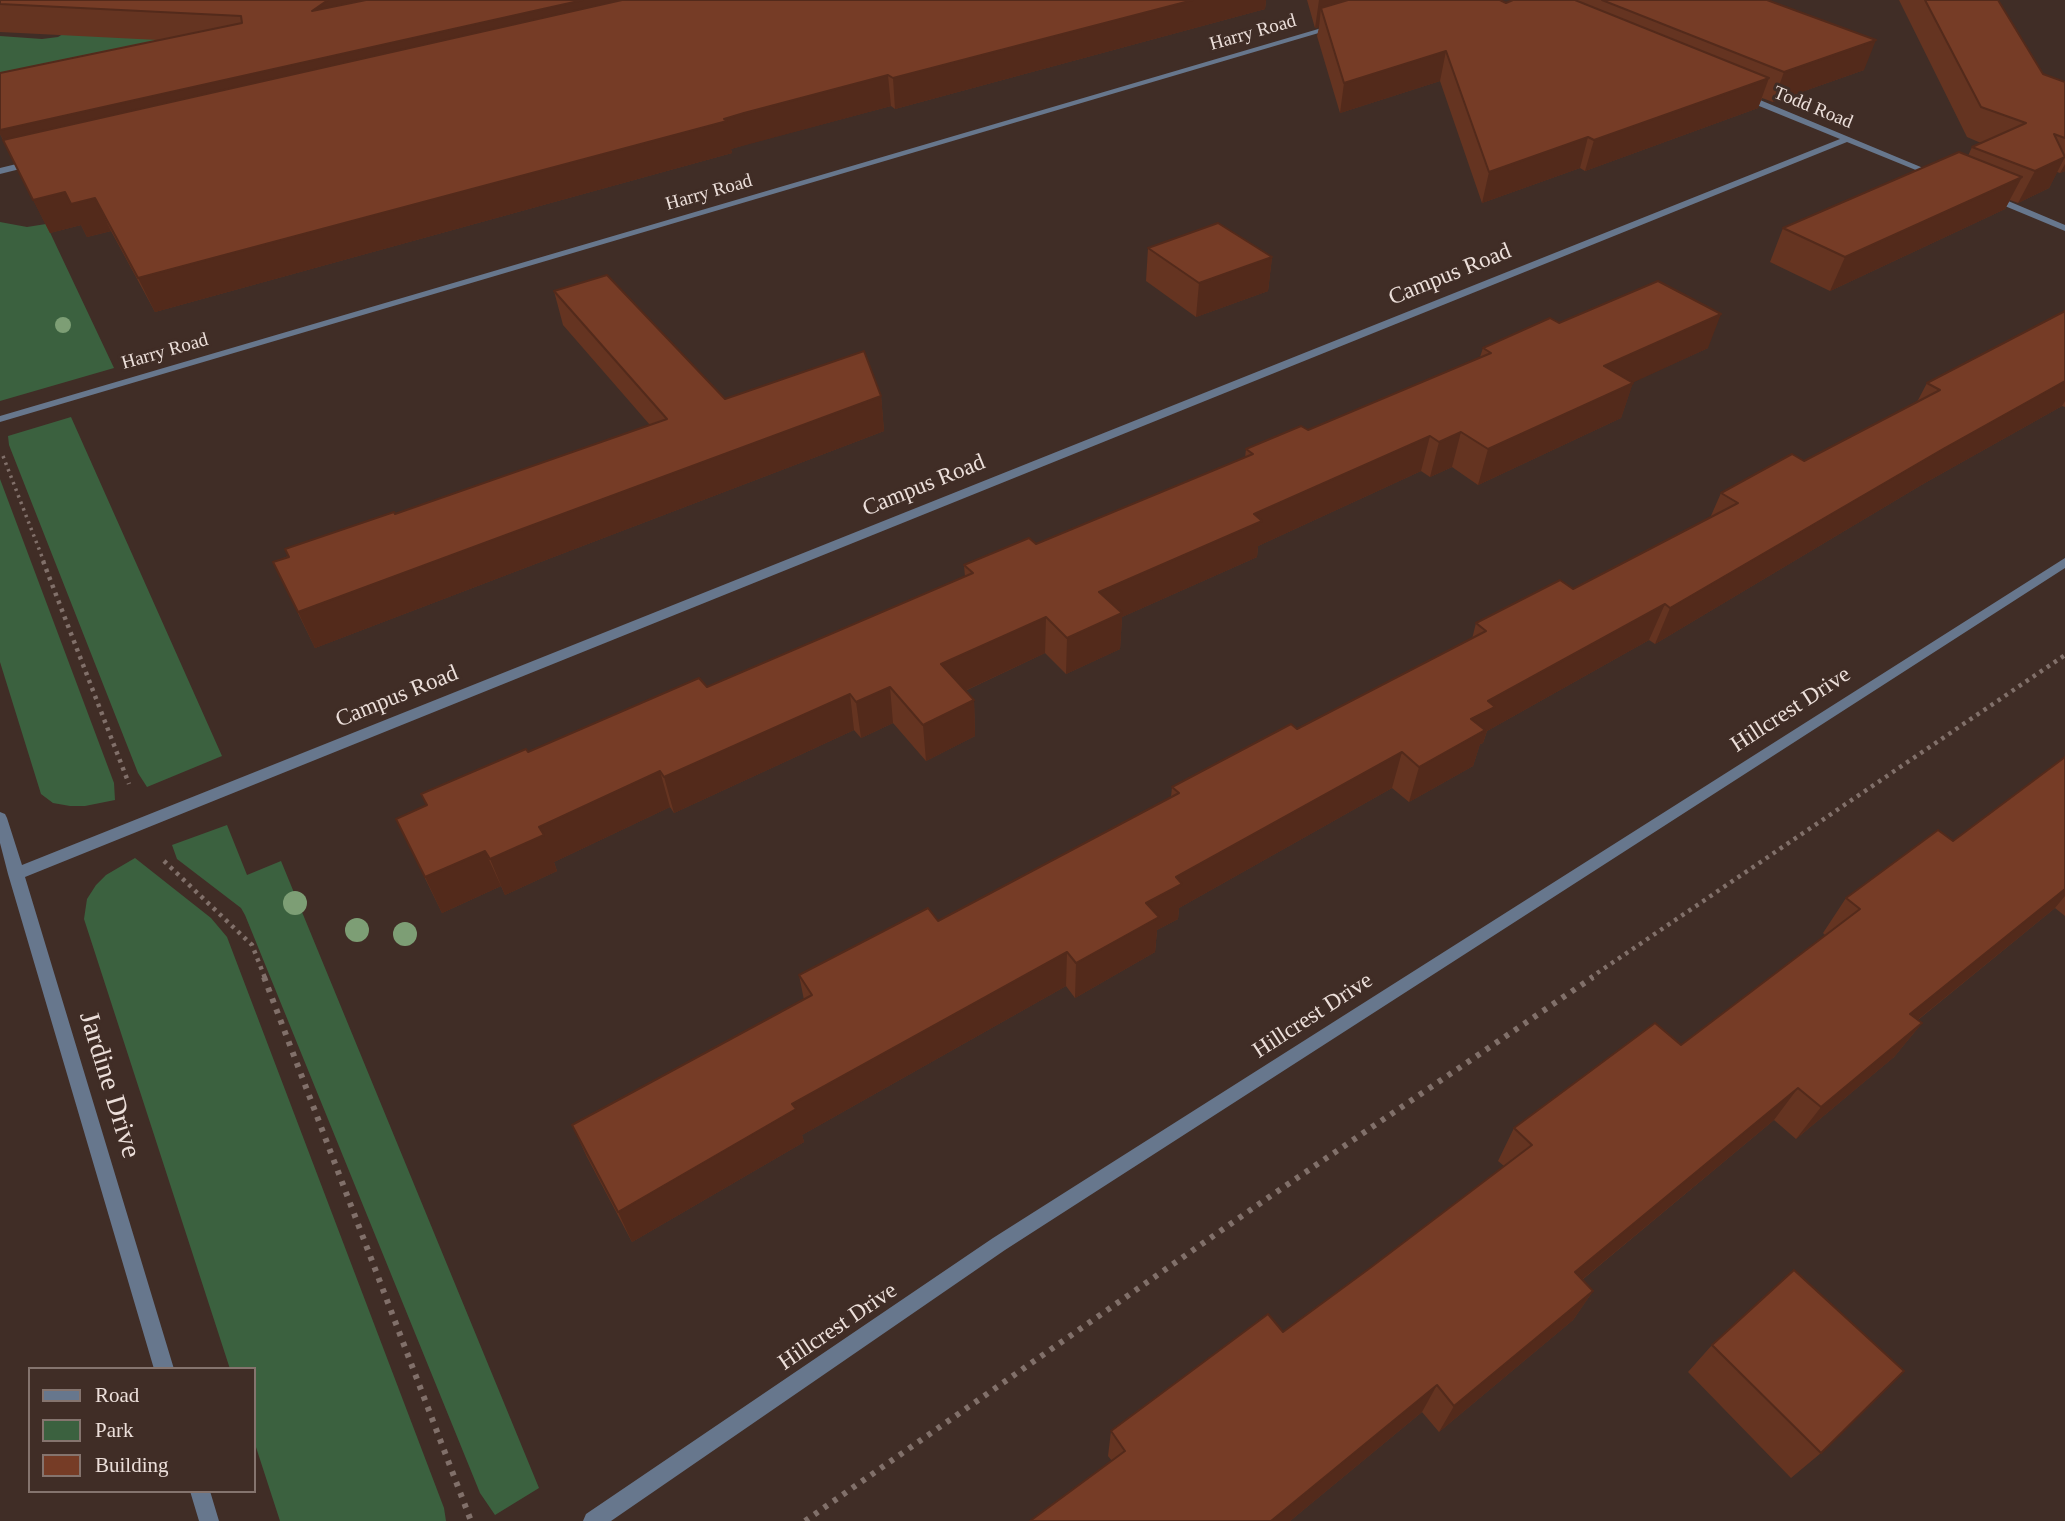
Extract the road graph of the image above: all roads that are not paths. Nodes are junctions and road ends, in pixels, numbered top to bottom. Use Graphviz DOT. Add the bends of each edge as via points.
graph roads {
  1 [pos="1347,23"];
  2 [pos="1735,92"];
  3 [pos="1847,139"];
  4 [pos="40,162"];
  5 [pos="0,171"];
  6 [pos="1950,181"];
  7 [pos="1975,191"];
  8 [pos="2065,228"];
  9 [pos="0,419"];
  10 [pos="2065,562"];
  11 [pos="0,818"];
  12 [pos="16,874"];
  13 [pos="163,1367"];
  14 [pos="201,1493"];
  15 [pos="209,1521"];
  16 [pos="593,1521"];
  1 -- 9 [label="street, Harry Road"];
  2 -- 3 [label="street, Todd Road"];
  3 -- 6 [label="street, Todd Road"];
  3 -- 12 [label="street, Campus Road"];
  4 -- 5 [label="street"];
  7 -- 8 [label="street"];
  10 -- 16 [label="street, Hillcrest Drive" via="999,1244"];
  11 -- 12 [label="street, Jardine Drive"];
  12 -- 13 [label="street, Jardine Drive"];
  14 -- 15 [label="street"];
}
